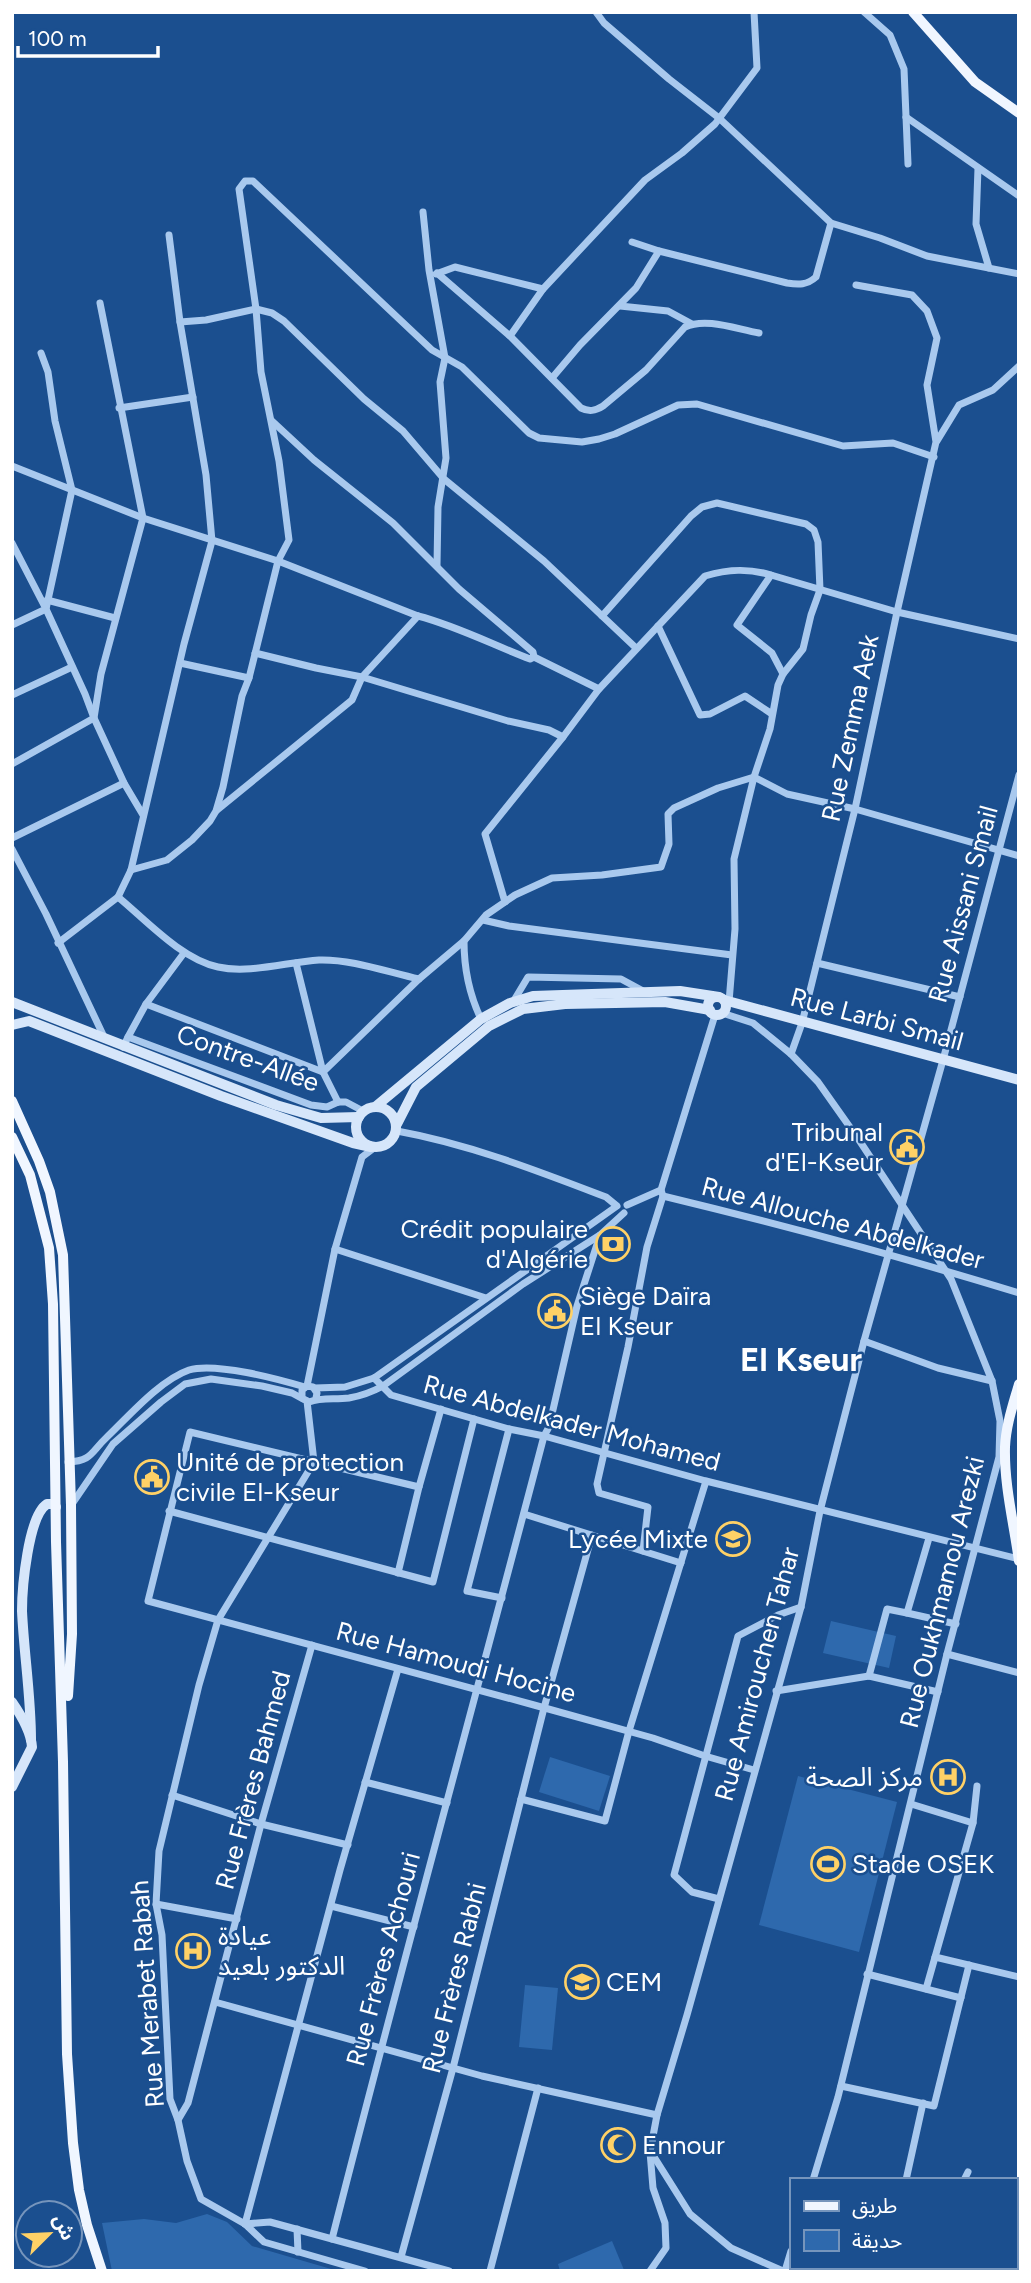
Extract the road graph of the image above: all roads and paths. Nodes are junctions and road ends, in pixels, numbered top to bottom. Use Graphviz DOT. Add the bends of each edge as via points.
graph roads {
  1 [pos="596,12"];
  2 [pos="754,12"];
  3 [pos="864,12"];
  4 [pos="913,12"];
  5 [pos="1019,113"];
  6 [pos="906,117"];
  7 [pos="719,118"];
  8 [pos="908,164"];
  9 [pos="978,168"];
  10 [pos="1019,196"];
  11 [pos="423,212"];
  12 [pos="831,223"];
  13 [pos="169,236"];
  14 [pos="632,242"];
  15 [pos="659,251"];
  16 [pos="989,268"];
  17 [pos="437,273"];
  18 [pos="1019,274"];
  19 [pos="431,284"];
  20 [pos="856,285"];
  21 [pos="543,289"];
  22 [pos="100,303"];
  23 [pos="620,306"];
  24 [pos="256,309"];
  25 [pos="180,322"];
  26 [pos="692,324"];
  27 [pos="759,333"];
  28 [pos="510,336"];
  29 [pos="41,353"];
  30 [pos="445,358"];
  31 [pos="1019,366"];
  32 [pos="552,378"];
  33 [pos="192,397"];
  34 [pos="119,408"];
  35 [pos="272,421"];
  36 [pos="936,442"];
  37 [pos="934,457"];
  38 [pos="12,466"];
  39 [pos="444,479"];
  40 [pos="72,490"];
  41 [pos="143,518"];
  42 [pos="212,541"];
  43 [pos="12,543"];
  44 [pos="16,559"];
  45 [pos="278,561"];
  46 [pos="436,565"];
  47 [pos="771,575"];
  48 [pos="820,590"];
  49 [pos="46,604"];
  50 [pos="897,612"];
  51 [pos="418,616"];
  52 [pos="602,616"];
  53 [pos="116,618"];
  54 [pos="12,625"];
  55 [pos="658,625"];
  56 [pos="1019,639"];
  57 [pos="636,648"];
  58 [pos="255,653"];
  59 [pos="534,657"];
  60 [pos="180,663"];
  61 [pos="72,667"];
  62 [pos="783,674"];
  63 [pos="362,677"];
  64 [pos="249,678"];
  65 [pos="599,688"];
  66 [pos="12,695"];
  67 [pos="772,714"];
  68 [pos="94,718"];
  69 [pos="564,737"];
  70 [pos="12,764"];
  71 [pos="1019,775"];
  72 [pos="754,777"];
  73 [pos="124,783"];
  74 [pos="855,809"];
  75 [pos="216,811"];
  76 [pos="143,816"];
  77 [pos="12,838"];
  78 [pos="12,849"];
  79 [pos="999,850"];
  80 [pos="1019,856"];
  81 [pos="131,870"];
  82 [pos="118,897"];
  83 [pos="505,902"];
  84 [pos="483,920"];
  85 [pos="464,942"];
  86 [pos="58,943"];
  87 [pos="184,953"];
  88 [pos="732,954"];
  89 [pos="296,963"];
  90 [pos="817,963"];
  91 [pos="419,979"];
  92 [pos="646,992"];
  93 [pos="960,997"];
  94 [pos="12,1002"];
  95 [pos="513,1002"];
  96 [pos="146,1004"];
  97 [pos="721,1006"];
  98 [pos="12,1014"];
  99 [pos="481,1020"];
  100 [pos="32,1022"];
  101 [pos="802,1023"];
  102 [pos="12,1025"];
  103 [pos="105,1040"];
  104 [pos="126,1042"];
  105 [pos="791,1054"];
  106 [pos="943,1060"];
  107 [pos="323,1072"];
  108 [pos="1019,1080"];
  109 [pos="12,1101"];
  110 [pos="338,1102"];
  111 [pos="375,1107"];
  112 [pos="361,1114"];
  113 [pos="397,1127"];
  114 [pos="12,1137"];
  115 [pos="372,1147"];
  116 [pos="662,1193"];
  117 [pos="901,1205"];
  118 [pos="617,1206"];
  119 [pos="625,1209"];
  120 [pos="600,1235"];
  121 [pos="335,1249"];
  122 [pos="887,1256"];
  123 [pos="946,1271"];
  124 [pos="1019,1293"];
  125 [pos="486,1298"];
  126 [pos="864,1342"];
  127 [pos="374,1378"];
  128 [pos="992,1381"];
  129 [pos="1019,1384"];
  130 [pos="383,1386"];
  131 [pos="309,1387"];
  132 [pos="316,1398"];
  133 [pos="305,1400"];
  134 [pos="441,1409"];
  135 [pos="474,1419"];
  136 [pos="509,1429"];
  137 [pos="544,1436"];
  138 [pos="603,1454"];
  139 [pos="68,1462"];
  140 [pos="314,1462"];
  141 [pos="706,1481"];
  142 [pos="419,1487"];
  143 [pos="71,1505"];
  144 [pos="56,1507"];
  145 [pos="169,1511"];
  146 [pos="820,1511"];
  147 [pos="524,1514"];
  148 [pos="592,1535"];
  149 [pos="268,1538"];
  150 [pos="929,1538"];
  151 [pos="975,1548"];
  152 [pos="643,1551"];
  153 [pos="1019,1560"];
  154 [pos="681,1563"];
  155 [pos="398,1573"];
  156 [pos="502,1598"];
  157 [pos="801,1607"];
  158 [pos="907,1614"];
  159 [pos="218,1620"];
  160 [pos="956,1624"];
  161 [pos="312,1645"];
  162 [pos="947,1654"];
  163 [pos="398,1669"];
  164 [pos="1019,1673"];
  165 [pos="869,1676"];
  166 [pos="478,1690"];
  167 [pos="776,1691"];
  168 [pos="938,1692"];
  169 [pos="12,1702"];
  170 [pos="544,1708"];
  171 [pos="629,1731"];
  172 [pos="31,1740"];
  173 [pos="705,1756"];
  174 [pos="64,1762"];
  175 [pos="754,1770"];
  176 [pos="365,1782"];
  177 [pos="977,1786"];
  178 [pos="12,1787"];
  179 [pos="172,1795"];
  180 [pos="521,1799"];
  181 [pos="447,1803"];
  182 [pos="911,1804"];
  183 [pos="972,1823"];
  184 [pos="261,1824"];
  185 [pos="348,1845"];
  186 [pos="719,1899"];
  187 [pos="156,1904"];
  188 [pos="331,1906"];
  189 [pos="237,1919"];
  190 [pos="414,1927"];
  191 [pos="935,1957"];
  192 [pos="969,1965"];
  193 [pos="867,1974"];
  194 [pos="1019,1977"];
  195 [pos="926,1989"];
  196 [pos="961,1998"];
  197 [pos="215,2002"];
  198 [pos="299,2025"];
  199 [pos="381,2048"];
  200 [pos="453,2068"];
  201 [pos="841,2086"];
  202 [pos="538,2088"];
  203 [pos="923,2104"];
  204 [pos="657,2115"];
  205 [pos="178,2120"];
  206 [pos="650,2152"];
  207 [pos="814,2178"];
  208 [pos="906,2178"];
  209 [pos="245,2224"];
  210 [pos="297,2230"];
  211 [pos="332,2239"];
  212 [pos="298,2252"];
  213 [pos="790,2254"];
  214 [pos="401,2257"];
  215 [pos="102,2271"];
  216 [pos="365,2271"];
  217 [pos="449,2271"];
  218 [pos="490,2271"];
  219 [pos="650,2271"];
  220 [pos="784,2271"];
  1 -- 7 [label="street"];
  2 -- 7 [label="street" via="757,68"];
  3 -- 6 [label="street" via="890,35 904,69"];
  4 -- 5 [label="main road" via="975,82"];
  6 -- 8 [label="street"];
  6 -- 9 [label="street"];
  7 -- 12 [label="street"];
  7 -- 21 [label="street" via="645,180"];
  9 -- 10 [label="street"];
  9 -- 16 [label="street" via="976,223"];
  11 -- 19 [label="street"];
  12 -- 15 [label="street" via="816,277 803,284 787,284"];
  12 -- 16 [label="street" via="927,256"];
  13 -- 25 [label="street"];
  14 -- 15 [label="street"];
  15 -- 23 [label="street"];
  16 -- 18 [label="street"];
  17 -- 19 [label="street"];
  17 -- 21 [label="street" via="455,267"];
  17 -- 28 [label="street"];
  19 -- 30 [label="street"];
  20 -- 36 [label="street" via="912,295 927,311 937,338 927,385"];
  21 -- 28 [label="street"];
  22 -- 34 [label="street"];
  23 -- 26 [label="street" via="668,311"];
  23 -- 32 [label="street"];
  24 -- 25 [label="street"];
  24 -- 30 [label="street" via="239,189 245,181 253,181"];
  24 -- 35 [label="street" via="261,372"];
  24 -- 39 [label="street" via="284,321 403,430"];
  25 -- 33 [label="street"];
  26 -- 27 [label="street"];
  26 -- 32 [label="street" via="598,410 581,408"];
  28 -- 32 [label="street"];
  29 -- 40 [label="street"];
  30 -- 37 [label="street" via="462,367 538,438 590,441 678,405 697,404 843,446 893,443"];
  30 -- 39 [label="street" via="440,382"];
  31 -- 36 [label="street" via="993,390 959,405"];
  33 -- 34 [label="street"];
  33 -- 42 [label="street"];
  34 -- 41 [label="street"];
  35 -- 45 [label="street" via="289,540"];
  35 -- 46 [label="street"];
  36 -- 37 [label="street, Rue Zemma Aek"];
  37 -- 50 [label="street, Rue Zemma Aek"];
  38 -- 40 [label="street"];
  39 -- 46 [label="street"];
  39 -- 52 [label="street" via="544,561"];
  40 -- 41 [label="street"];
  40 -- 49 [label="street"];
  41 -- 42 [label="street"];
  41 -- 53 [label="street"];
  42 -- 45 [label="street"];
  42 -- 60 [label="street"];
  43 -- 44 [label="street"];
  44 -- 49 [label="street"];
  45 -- 51 [label="street"];
  45 -- 58 [label="street"];
  46 -- 59 [label="street"];
  47 -- 48 [label="street"];
  47 -- 55 [label="street" via="752,569 705,576"];
  47 -- 62 [label="street" via="737,625 772,653"];
  48 -- 50 [label="street"];
  48 -- 52 [label="street" via="814,530 806,524 717,503 691,516"];
  48 -- 62 [label="street" via="803,649"];
  49 -- 53 [label="street"];
  49 -- 54 [label="street"];
  49 -- 61 [label="street"];
  50 -- 56 [label="street"];
  50 -- 74 [label="street, Rue Zemma Aek"];
  51 -- 59 [label="street"];
  51 -- 63 [label="street"];
  52 -- 57 [label="street"];
  53 -- 68 [label="street"];
  55 -- 57 [label="street"];
  55 -- 67 [label="street" via="700,715 745,696"];
  57 -- 65 [label="street"];
  58 -- 63 [label="street"];
  58 -- 64 [label="street"];
  59 -- 65 [label="street"];
  60 -- 64 [label="street"];
  60 -- 76 [label="street"];
  61 -- 66 [label="street"];
  61 -- 68 [label="street"];
  62 -- 67 [label="street"];
  63 -- 69 [label="street"];
  63 -- 75 [label="street" via="352,700"];
  64 -- 75 [label="street"];
  65 -- 69 [label="street"];
  67 -- 72 [label="street"];
  68 -- 70 [label="street"];
  68 -- 73 [label="street"];
  69 -- 83 [label="street" via="485,834"];
  71 -- 79 [label="street, Rue Aissani Smail"];
  72 -- 74 [label="street" via="788,794"];
  72 -- 83 [label="street" via="674,808 668,814 669,845 661,867 552,878"];
  72 -- 88 [label="street" via="734,859"];
  73 -- 76 [label="street"];
  73 -- 77 [label="street"];
  74 -- 79 [label="street"];
  74 -- 90 [label="street, Rue Zemma Aek"];
  75 -- 81 [label="street" via="192,840 167,860"];
  76 -- 81 [label="street"];
  78 -- 86 [label="street"];
  79 -- 80 [label="street"];
  79 -- 93 [label="street, Rue Aissani Smail"];
  81 -- 82 [label="street"];
  82 -- 86 [label="street"];
  82 -- 87 [label="street"];
  83 -- 84 [label="street"];
  84 -- 85 [label="street"];
  84 -- 88 [label="street"];
  85 -- 91 [label="street"];
  85 -- 99 [label="street" via="472,1001"];
  86 -- 103 [label="street"];
  87 -- 89 [label="street" via="218,967"];
  87 -- 96 [label="street"];
  88 -- 97 [label="street" via="732,978"];
  89 -- 91 [label="street" via="339,961"];
  89 -- 107 [label="street"];
  90 -- 93 [label="street"];
  90 -- 101 [label="street, Rue Zemma Aek"];
  91 -- 107 [label="street"];
  92 -- 95 [label="main road" via="533,996"];
  92 -- 95 [label="street" via="621,979 528,977"];
  92 -- 97 [label="main road" via="703,993"];
  93 -- 106 [label="street, Rue Aissani Smail"];
  94 -- 103 [label="main road"];
  95 -- 99 [label="main road"];
  96 -- 104 [label="street"];
  96 -- 107 [label="street"];
  97 -- 101 [label="main road, Rue Larbi Smail"];
  97 -- 105 [label="street, Rue Oukhmamou Arezki" via="753,1023"];
  97 -- 113 [label="main road" via="665,1002 523,1009 489,1026 416,1087"];
  97 -- 116 [label="street"];
  98 -- 100 [label="main road"];
  99 -- 111 [label="main road"];
  100 -- 102 [label="main road"];
  100 -- 115 [label="main road" via="232,1100"];
  101 -- 105 [label="street, Rue Zemma Aek"];
  101 -- 106 [label="main road, Rue Larbi Smail"];
  103 -- 104 [label="main road"];
  104 -- 110 [label="street, Contre-Allée" via="311,1105 327,1107"];
  104 -- 112 [label="main road" via="276,1105 321,1118"];
  105 -- 117 [label="street, Rue Oukhmamou Arezki" via="818,1082"];
  106 -- 108 [label="main road, Rue Larbi Smail"];
  106 -- 117 [label="street, Rue Aissani Smail"];
  107 -- 110 [label="street"];
  109 -- 139 [label="main road" via="50,1192 63,1255"];
  110 -- 112 [label="street, Contre-Allée" via="346,1102"];
  111 -- 112 [label="main road"];
  111 -- 113 [label="main road" via="389,1111"];
  112 -- 115 [label="main road" via="357,1135"];
  113 -- 115 [label="main road" via="391,1142"];
  113 -- 118 [label="street" via="510,1161 606,1197"];
  114 -- 144 [label="main road" via="30,1175 49,1248"];
  115 -- 121 [label="street" via="362,1157"];
  116 -- 119 [label="street"];
  116 -- 122 [label="street, Rue Allouche Abdelkader"];
  116 -- 138 [label="street"];
  117 -- 122 [label="street, Rue Amirouchen Tahar"];
  117 -- 123 [label="street, Rue Oukhmamou Arezki"];
  118 -- 119 [label="street" via="621,1203"];
  118 -- 125 [label="street"];
  119 -- 120 [label="street"];
  120 -- 130 [label="street" via="523,1284"];
  120 -- 137 [label="street, Rue Frères Achouri"];
  121 -- 125 [label="street"];
  121 -- 131 [label="street"];
  122 -- 123 [label="street, Rue Allouche Abdelkader"];
  122 -- 126 [label="street, Rue Amirouchen Tahar"];
  123 -- 124 [label="street, Rue Allouche Abdelkader"];
  123 -- 128 [label="street, Rue Oukhmamou Arezki"];
  125 -- 127 [label="street"];
  126 -- 128 [label="street"];
  126 -- 146 [label="street, Rue Amirouchen Tahar"];
  127 -- 130 [label="street, Rue Abdelkader Mohamed"];
  127 -- 131 [label="street" via="345,1387"];
  128 -- 151 [label="street, Rue Oukhmamou Arezki" via="1000,1421 999,1457"];
  129 -- 153 [label="main road" via="1005,1450"];
  130 -- 132 [label="street" via="348,1398"];
  130 -- 134 [label="street, Rue Abdelkader Mohamed" via="391,1395"];
  131 -- 132 [label="street" via="317,1393"];
  131 -- 133 [label="street" via="301,1393"];
  131 -- 139 [label="street" via="237,1372 191,1370 148,1398 90,1457"];
  132 -- 133 [label="street"];
  133 -- 140 [label="street"];
  133 -- 143 [label="street" via="262,1386 211,1379 185,1384 113,1444"];
  134 -- 135 [label="street, Rue Abdelkader Mohamed"];
  134 -- 142 [label="street"];
  135 -- 136 [label="street, Rue Abdelkader Mohamed"];
  135 -- 155 [label="street" via="433,1582"];
  136 -- 137 [label="street, Rue Abdelkader Mohamed"];
  136 -- 156 [label="street" via="467,1591"];
  137 -- 138 [label="street, Rue Abdelkader Mohamed"];
  137 -- 147 [label="street, Rue Frères Achouri"];
  138 -- 141 [label="street, Rue Abdelkader Mohamed"];
  138 -- 152 [label="street" via="599,1493 648,1507"];
  139 -- 143 [label="main road"];
  140 -- 142 [label="street"];
  140 -- 145 [label="street" via="190,1432"];
  140 -- 149 [label="street, Rue Merabet Rabah"];
  141 -- 146 [label="street, Rue Abdelkader Mohamed"];
  141 -- 154 [label="street"];
  142 -- 155 [label="street"];
  143 -- 174 [label="main road" via="72,1634"];
  144 -- 172 [label="main road" via="47,1504 39,1512 23,1591"];
  144 -- 174 [label="main road"];
  145 -- 149 [label="street"];
  145 -- 159 [label="street, Rue Hamoudi Hocine" via="147,1599"];
  146 -- 150 [label="street, Rue Abdelkader Mohamed"];
  146 -- 157 [label="street, Rue Amirouchen Tahar"];
  147 -- 148 [label="street"];
  147 -- 156 [label="street, Rue Frères Achouri"];
  148 -- 152 [label="street"];
  148 -- 170 [label="street, Rue Frères Rabhi"];
  149 -- 155 [label="street"];
  149 -- 159 [label="street, Rue Merabet Rabah"];
  150 -- 151 [label="street, Rue Abdelkader Mohamed"];
  150 -- 158 [label="street"];
  151 -- 153 [label="street, Rue Abdelkader Mohamed"];
  151 -- 160 [label="street, Rue Oukhmamou Arezki"];
  152 -- 154 [label="street"];
  154 -- 171 [label="street"];
  156 -- 166 [label="street, Rue Frères Achouri"];
  157 -- 167 [label="street, Rue Amirouchen Tahar"];
  157 -- 173 [label="street" via="738,1636"];
  158 -- 160 [label="street"];
  158 -- 165 [label="street" via="887,1609"];
  159 -- 161 [label="street, Rue Hamoudi Hocine"];
  159 -- 179 [label="street, Rue Merabet Rabah"];
  160 -- 162 [label="street, Rue Oukhmamou Arezki"];
  161 -- 163 [label="street, Rue Hamoudi Hocine"];
  161 -- 184 [label="street, Rue Frères Bahmed"];
  162 -- 164 [label="street"];
  162 -- 168 [label="street, Rue Oukhmamou Arezki"];
  163 -- 166 [label="street, Rue Hamoudi Hocine"];
  163 -- 176 [label="street"];
  165 -- 167 [label="street"];
  165 -- 168 [label="street"];
  166 -- 170 [label="street, Rue Hamoudi Hocine"];
  166 -- 181 [label="street, Rue Frères Achouri"];
  167 -- 175 [label="street, Rue Amirouchen Tahar"];
  168 -- 182 [label="street, Rue Oukhmamou Arezki"];
  169 -- 172 [label="main road"];
  170 -- 171 [label="street, Rue Hamoudi Hocine"];
  170 -- 180 [label="street, Rue Frères Rabhi"];
  171 -- 173 [label="street, Rue Hamoudi Hocine"];
  171 -- 180 [label="street" via="605,1822"];
  172 -- 178 [label="main road" via="32,1747"];
  173 -- 175 [label="street, Rue Hamoudi Hocine"];
  173 -- 186 [label="street" via="674,1875 692,1892"];
  174 -- 215 [label="main road" via="67,2054 73,2143 79,2190"];
  175 -- 186 [label="street, Rue Amirouchen Tahar"];
  176 -- 181 [label="street"];
  176 -- 185 [label="street"];
  177 -- 183 [label="street"];
  179 -- 184 [label="street"];
  179 -- 187 [label="street, Rue Merabet Rabah" via="159,1851"];
  180 -- 200 [label="street, Rue Frères Rabhi"];
  181 -- 190 [label="street, Rue Frères Achouri"];
  182 -- 183 [label="street"];
  182 -- 193 [label="street, Rue Oukhmamou Arezki"];
  183 -- 191 [label="street"];
  184 -- 185 [label="street"];
  184 -- 189 [label="street, Rue Frères Bahmed"];
  185 -- 188 [label="street"];
  186 -- 204 [label="street, Rue Amirouchen Tahar"];
  187 -- 189 [label="street"];
  187 -- 205 [label="street, Rue Merabet Rabah" via="162,1936 170,2099"];
  188 -- 190 [label="street"];
  188 -- 198 [label="street"];
  189 -- 197 [label="street, Rue Frères Bahmed"];
  190 -- 199 [label="street, Rue Frères Achouri"];
  191 -- 192 [label="street"];
  191 -- 195 [label="street"];
  192 -- 194 [label="street"];
  192 -- 196 [label="street"];
  193 -- 195 [label="street"];
  193 -- 201 [label="street, Rue Oukhmamou Arezki"];
  195 -- 196 [label="street"];
  196 -- 203 [label="street" via="934,2106"];
  197 -- 198 [label="street"];
  197 -- 205 [label="street, Rue Frères Bahmed" via="188,2104"];
  198 -- 199 [label="street"];
  198 -- 209 [label="street"];
  199 -- 200 [label="street"];
  199 -- 211 [label="street, Rue Frères Achouri"];
  200 -- 202 [label="street"];
  200 -- 214 [label="street, Rue Frères Rabhi"];
  201 -- 203 [label="street"];
  201 -- 207 [label="street, Rue Oukhmamou Arezki"];
  202 -- 204 [label="street"];
  202 -- 218 [label="street"];
  203 -- 208 [label="street"];
  204 -- 206 [label="street, Rue Amirouchen Tahar"];
  205 -- 209 [label="street" via="201,2199"];
  206 -- 219 [label="street, Rue Amirouchen Tahar" via="666,2248"];
  206 -- 220 [label="street" via="690,2214 731,2248"];
  209 -- 210 [label="street" via="270,2222"];
  209 -- 212 [label="street" via="264,2242"];
  210 -- 211 [label="street"];
  210 -- 212 [label="street"];
  211 -- 214 [label="street"];
  212 -- 216 [label="street"];
  213 -- 220 [label="street"];
  214 -- 217 [label="street"];
}
